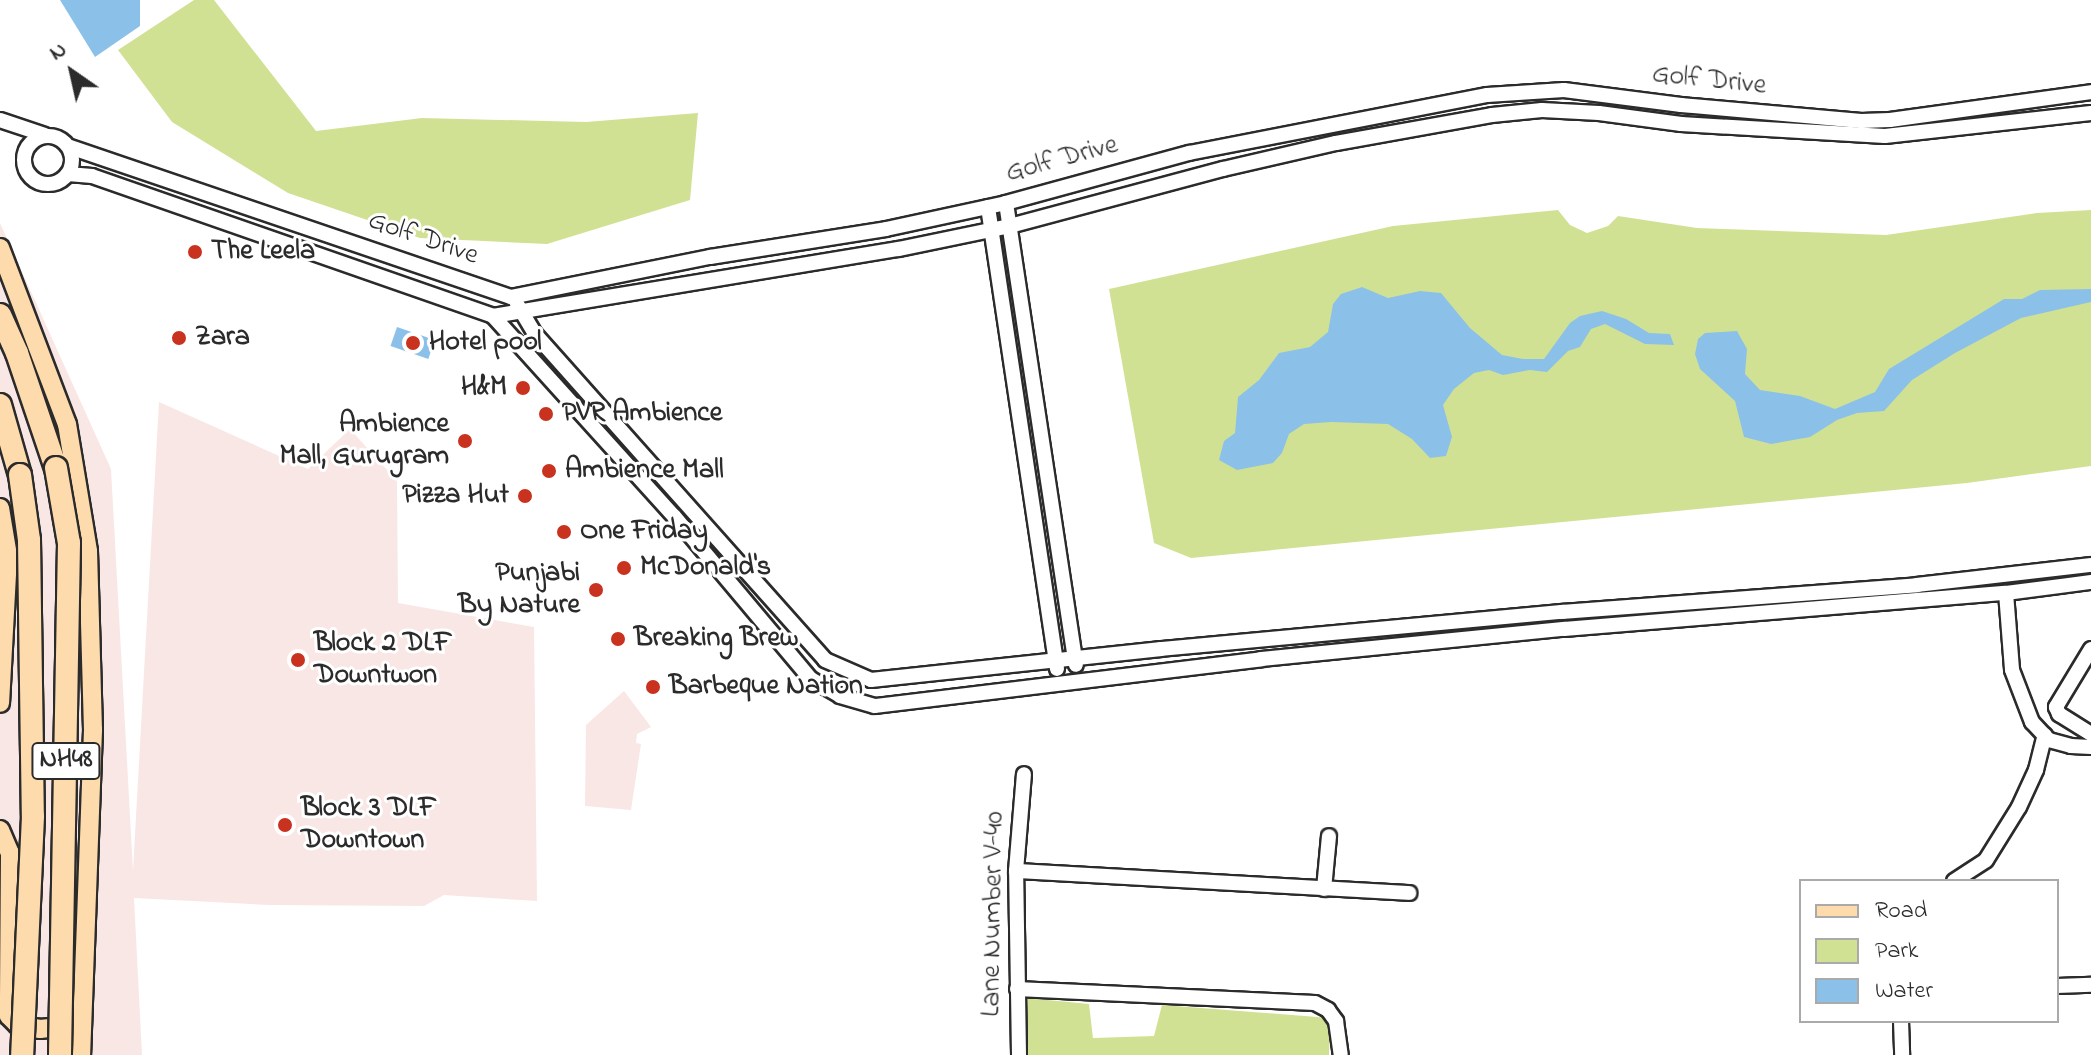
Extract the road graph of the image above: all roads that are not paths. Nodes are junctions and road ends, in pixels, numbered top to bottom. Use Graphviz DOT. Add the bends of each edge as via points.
graph roads {
  1 [pos="2091,92"];
  2 [pos="1681,105"];
  3 [pos="2091,113"];
  4 [pos="0,120"];
  5 [pos="1681,124"];
  6 [pos="45,135"];
  7 [pos="70,147"];
  8 [pos="68,174"];
  9 [pos="1006,203"];
  10 [pos="988,207"];
  11 [pos="1010,226"];
  12 [pos="991,230"];
  13 [pos="823,240"];
  14 [pos="0,248"];
  15 [pos="824,263"];
  16 [pos="511,297"];
  17 [pos="523,311"];
  18 [pos="0,315"];
  19 [pos="493,316"];
  20 [pos="0,405"];
  21 [pos="0,508"];
  22 [pos="2091,565"];
  23 [pos="2091,582"];
  24 [pos="2006,593"];
  25 [pos="1562,612"];
  26 [pos="1564,629"];
  27 [pos="1259,640"];
  28 [pos="2091,649"];
  29 [pos="1075,658"];
  30 [pos="1261,659"];
  31 [pos="1056,661"];
  32 [pos="1078,679"];
  33 [pos="1058,681"];
  34 [pos="0,703"];
  35 [pos="2091,734"];
  36 [pos="2045,735"];
  37 [pos="2091,747"];
  38 [pos="1024,774"];
  39 [pos="0,830"];
  40 [pos="1329,836"];
  41 [pos="1016,871"];
  42 [pos="1957,879"];
  43 [pos="1324,889"];
  44 [pos="1409,893"];
  45 [pos="2091,985"];
  46 [pos="2059,986"];
  47 [pos="1017,989"];
  48 [pos="83,997"];
  49 [pos="1901,1023"];
  50 [pos="22,1055"];
  51 [pos="60,1055"];
  52 [pos="81,1055"];
  53 [pos="1019,1055"];
  54 [pos="1341,1055"];
  55 [pos="1902,1055"];
  1 -- 2 [label="street, Golf Drive" via="1890,120"];
  2 -- 5 [label="street"];
  2 -- 9 [label="street, Golf Drive" via="1564,90 1487,95 1189,153"];
  3 -- 5 [label="street, Golf Drive" via="1885,136"];
  4 -- 6 [label="street"];
  5 -- 11 [label="street, Golf Drive" via="1542,110 1492,115 1251,162"];
  6 -- 7 [label="street" via="59,137"];
  6 -- 8 [label="street" via="28,147 24,161 29,174 48,184"];
  7 -- 8 [label="street"];
  7 -- 16 [label="street, Golf Drive"];
  8 -- 19 [label="street, Golf Drive" via="106,180"];
  9 -- 10 [label="street, Golf Drive"];
  9 -- 11 [label="street"];
  10 -- 12 [label="street"];
  10 -- 13 [label="street, Golf Drive"];
  11 -- 12 [label="street, Golf Drive"];
  11 -- 29 [label="street"];
  12 -- 15 [label="street, Golf Drive"];
  12 -- 31 [label="street"];
  13 -- 15 [label="street"];
  13 -- 16 [label="street, Golf Drive"];
  14 -- 48 [label="main road" via="67,424 88,551 93,730"];
  15 -- 17 [label="street, Golf Drive"];
  16 -- 17 [label="street"];
  17 -- 19 [label="street, Golf Drive"];
  17 -- 31 [label="street" via="535,334 836,668 889,681"];
  18 -- 51 [label="highway, NH48, bridge" via="56,468 69,543"];
  19 -- 33 [label="street" via="816,683 875,706"];
  20 -- 50 [label="highway, NH48, bridge" via="20,475 29,540 33,816"];
  21 -- 34 [label="main road" via="8,556"];
  22 -- 25 [label="street" via="1917,585"];
  23 -- 24 [label="street"];
  24 -- 26 [label="street"];
  24 -- 36 [label="street" via="2012,670 2032,722"];
  25 -- 26 [label="street"];
  25 -- 27 [label="street"];
  26 -- 30 [label="street"];
  27 -- 29 [label="street"];
  27 -- 30 [label="street"];
  28 -- 35 [label="street" via="2056,707"];
  29 -- 31 [label="street"];
  29 -- 32 [label="street"];
  30 -- 32 [label="street"];
  31 -- 33 [label="street"];
  32 -- 33 [label="street"];
  36 -- 37 [label="street" via="2071,746"];
  36 -- 42 [label="street" via="2019,807 1986,860"];
  38 -- 41 [label="street, Lane Number V-40"];
  39 -- 48 [label="main road" via="10,853 9,1016 18,1025 50,1029 70,1019"];
  40 -- 43 [label="street"];
  41 -- 43 [label="street"];
  41 -- 47 [label="street, Lane Number V-40"];
  43 -- 44 [label="street"];
  45 -- 46 [label="street"];
  47 -- 53 [label="street, Lane Number V-40"];
  47 -- 54 [label="street" via="1315,1003 1336,1021"];
  48 -- 52 [label="main road"];
  49 -- 55 [label="street"];
}
